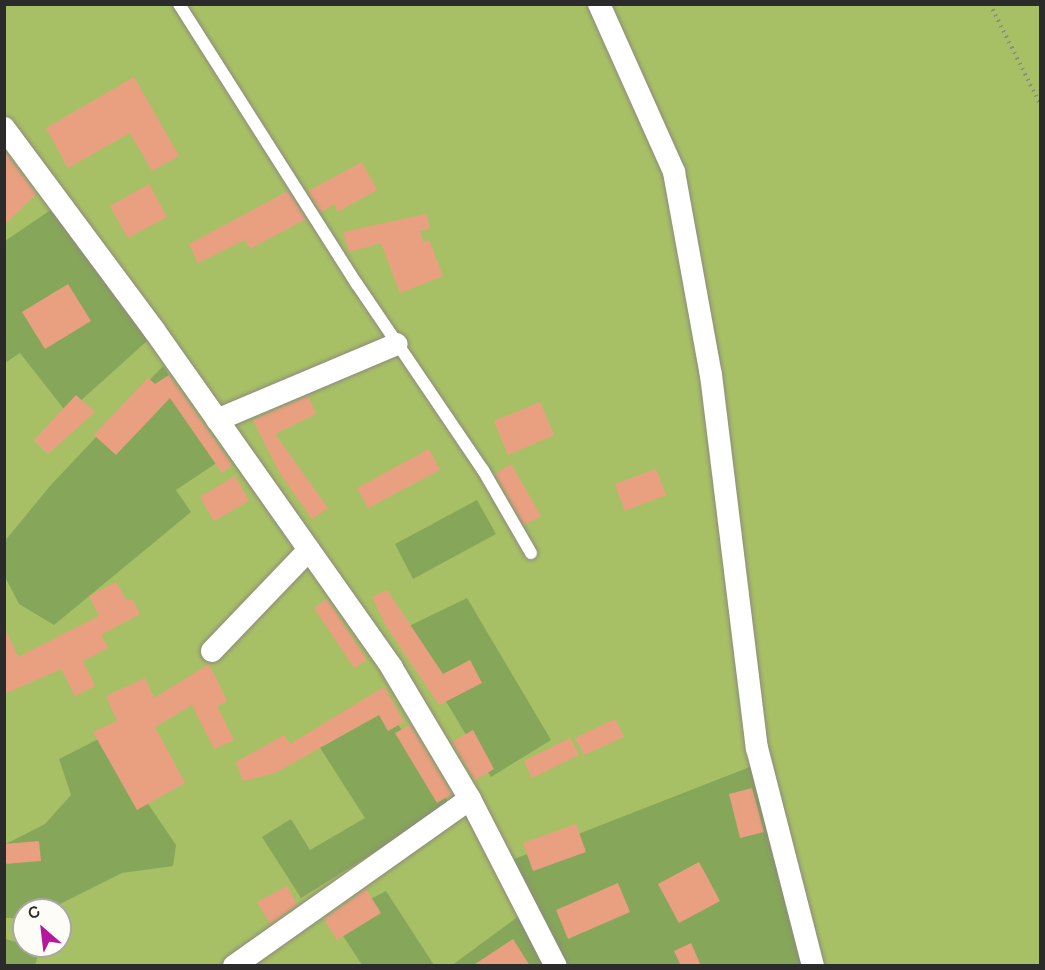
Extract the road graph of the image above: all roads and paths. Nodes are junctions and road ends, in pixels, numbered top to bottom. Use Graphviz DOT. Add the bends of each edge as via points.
graph roads {
  1 [pos="179,4"];
  2 [pos="599,4"];
  3 [pos="990,4"];
  4 [pos="1041,104"];
  5 [pos="4,128"];
  6 [pos="397,344"];
  7 [pos="217,420"];
  8 [pos="309,550"];
  9 [pos="531,553"];
  10 [pos="212,651"];
  11 [pos="470,799"];
  12 [pos="234,966"];
  13 [pos="556,966"];
  14 [pos="813,966"];
  1 -- 6 [label="lane"];
  2 -- 14 [label="street" via="674,172 711,375 757,748"];
  3 -- 4 [label="path"];
  5 -- 7 [label="street"];
  6 -- 7 [label="street"];
  6 -- 9 [label="lane" via="483,470"];
  7 -- 8 [label="street"];
  8 -- 10 [label="street"];
  8 -- 11 [label="street" via="392,668"];
  11 -- 12 [label="street"];
  11 -- 13 [label="street"];
}
